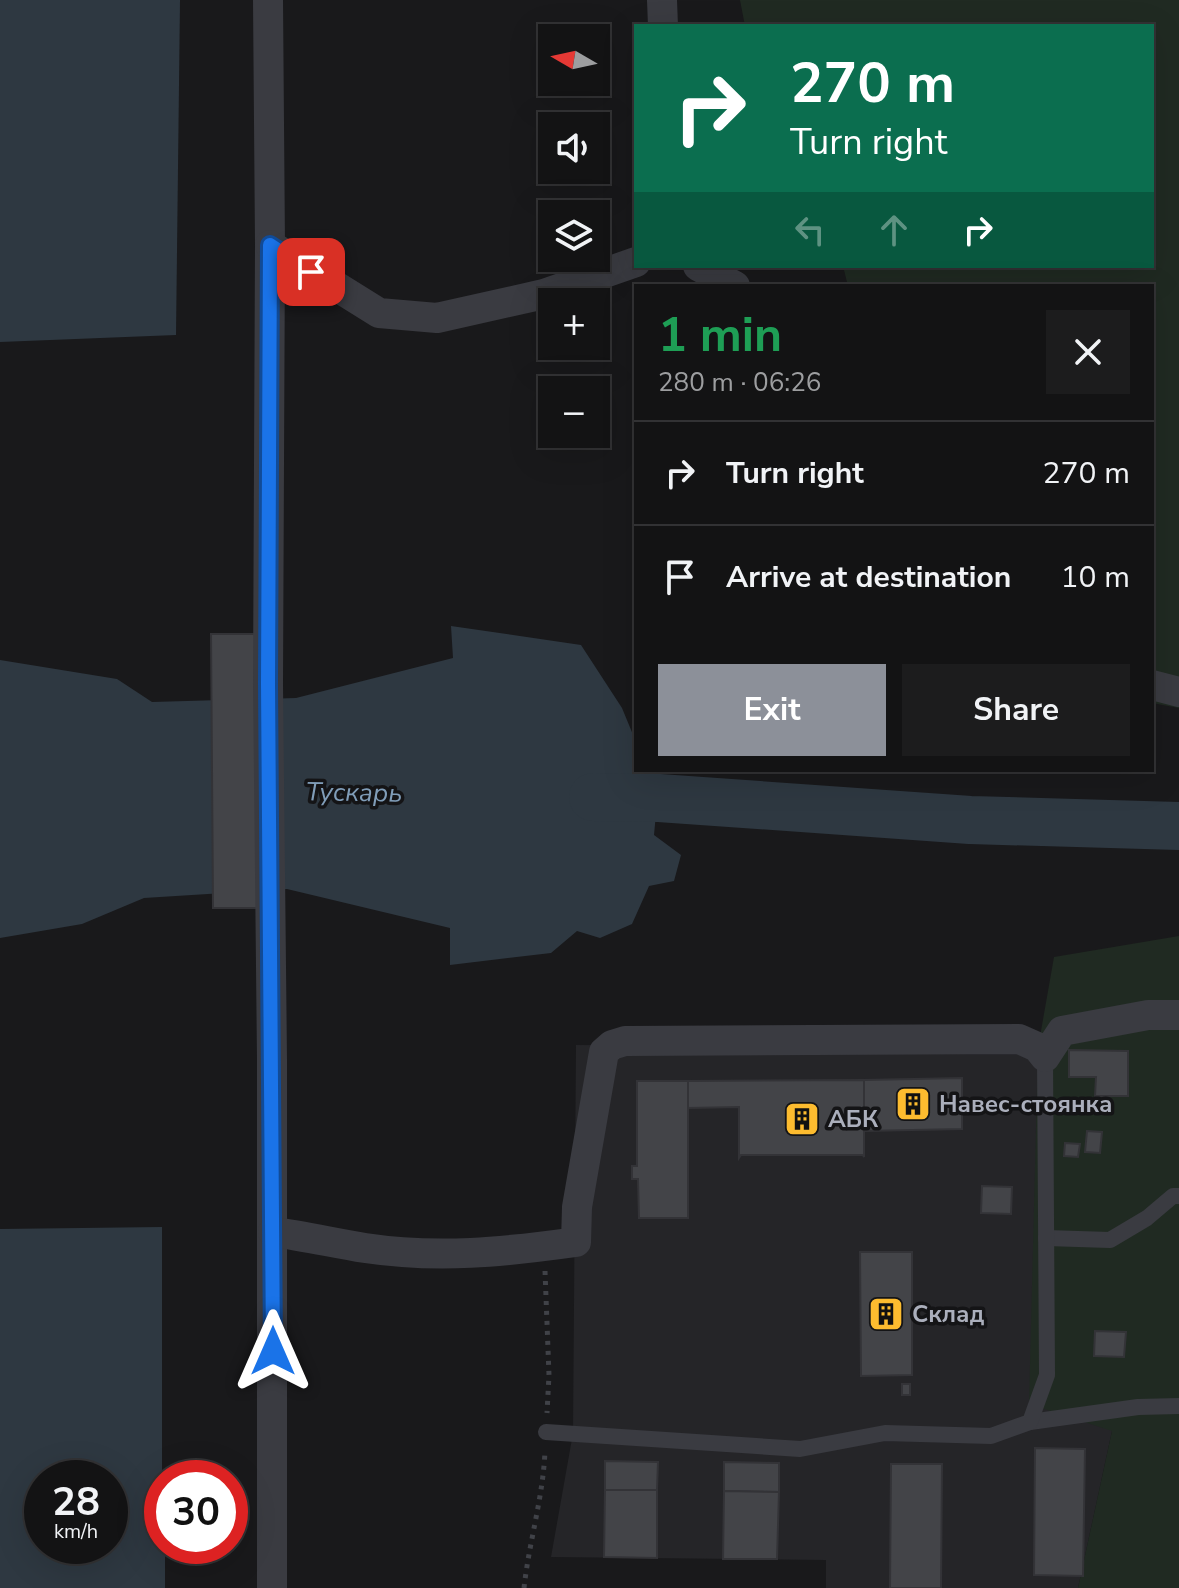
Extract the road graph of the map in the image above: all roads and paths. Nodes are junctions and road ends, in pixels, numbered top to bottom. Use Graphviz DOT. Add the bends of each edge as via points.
graph roads {
  1 [pos="268,0"];
  2 [pos="662,0"];
  3 [pos="663,24"];
  4 [pos="270,245"];
  5 [pos="634,263"];
  6 [pos="702,268"];
  7 [pos="731,284"];
  8 [pos="1154,686"];
  9 [pos="1179,692"];
  10 [pos="1179,1015"];
  11 [pos="1045,1057"];
  12 [pos="1179,1196"];
  13 [pos="273,1232"];
  14 [pos="1046,1238"];
  15 [pos="1179,1406"];
  16 [pos="1030,1422"];
  17 [pos="546,1432"];
  18 [pos="272,1588"];
  1 -- 4 [label="street"];
  2 -- 3 [label="street"];
  4 -- 5 [label="street" via="379,313 437,318 544,294"];
  4 -- 13 [label="street"];
  6 -- 7 [label="street"];
  8 -- 9 [label="street"];
  10 -- 11 [label="street" via="1148,1015 1062,1031"];
  11 -- 13 [label="street" via="1019,1039 625,1041 604,1052 577,1207 576,1242 493,1254 434,1254"];
  11 -- 14 [label="lane"];
  12 -- 14 [label="lane" via="1110,1240"];
  13 -- 18 [label="street"];
  14 -- 16 [label="lane" via="1047,1375"];
  15 -- 16 [label="lane"];
  16 -- 17 [label="lane" via="991,1436 885,1433 800,1449"];
}
